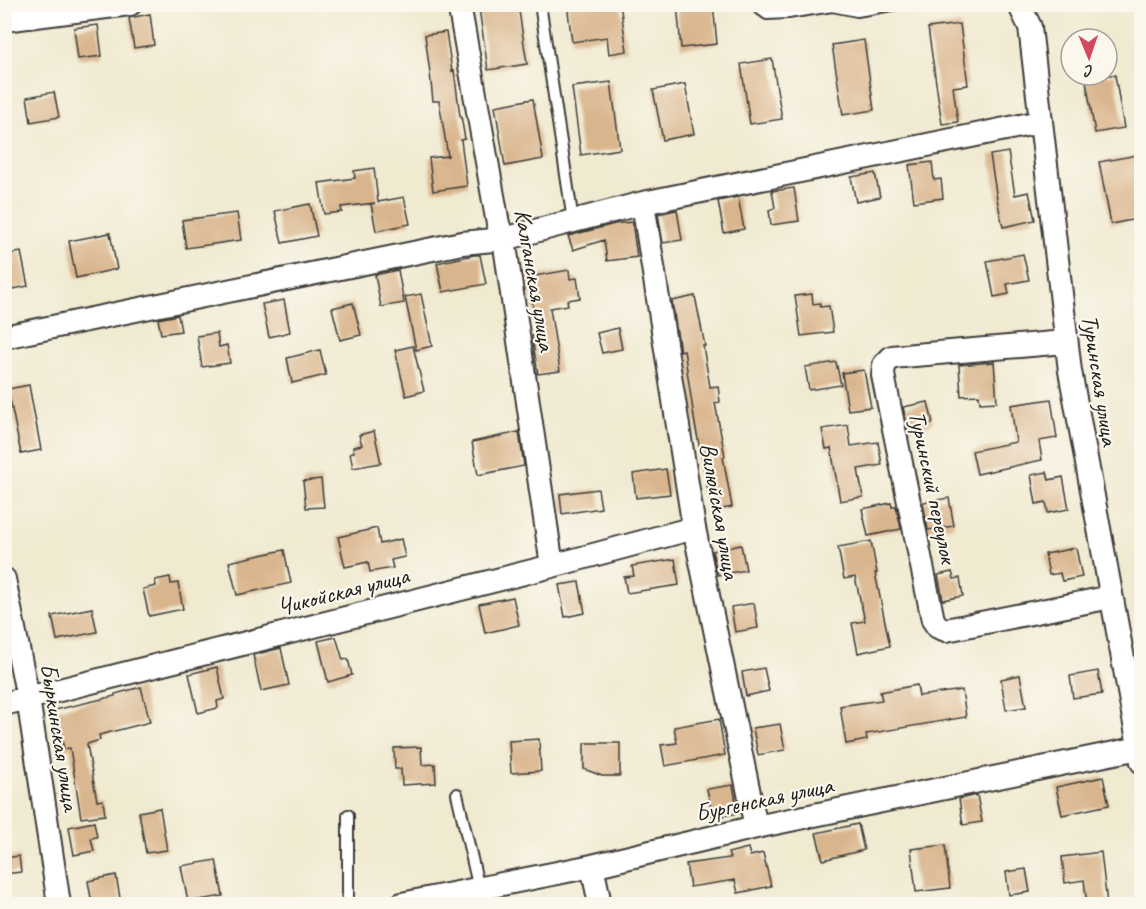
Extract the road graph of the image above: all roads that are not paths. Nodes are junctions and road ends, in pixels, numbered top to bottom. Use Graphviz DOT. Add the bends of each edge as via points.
graph roads {
  1 [pos="130,4"];
  2 [pos="459,4"];
  3 [pos="540,4"];
  4 [pos="753,4"];
  5 [pos="898,4"];
  6 [pos="1019,4"];
  7 [pos="832,5"];
  8 [pos="4,20"];
  9 [pos="1040,122"];
  10 [pos="643,203"];
  11 [pos="573,221"];
  12 [pos="504,239"];
  13 [pos="4,337"];
  14 [pos="1065,342"];
  15 [pos="694,528"];
  16 [pos="552,566"];
  17 [pos="4,579"];
  18 [pos="1111,597"];
  19 [pos="28,698"];
  20 [pos="4,704"];
  21 [pos="1140,755"];
  22 [pos="457,794"];
  23 [pos="348,815"];
  24 [pos="756,827"];
  25 [pos="592,866"];
  26 [pos="479,889"];
  27 [pos="59,904"];
  28 [pos="348,904"];
  29 [pos="402,904"];
  30 [pos="600,904"];
  1 -- 8 [label="street"];
  2 -- 12 [label="street, Калганская улица" via="498,224"];
  3 -- 11 [label="lane"];
  4 -- 7 [label="lane" via="767,14"];
  5 -- 7 [label="lane" via="856,11"];
  6 -- 9 [label="street, Туринская улица" via="1030,27"];
  9 -- 10 [label="street"];
  9 -- 14 [label="street, Туринская улица"];
  10 -- 11 [label="street"];
  10 -- 15 [label="street, Вилюйская улица"];
  11 -- 12 [label="street"];
  12 -- 13 [label="street" via="462,243"];
  12 -- 16 [label="street, Калганская улица"];
  14 -- 18 [label="street, Туринская улица"];
  14 -- 18 [label="street, Туринский переулок" via="892,357 884,365 883,375 933,620 938,627 946,630"];
  15 -- 16 [label="street, Чикойская улица"];
  15 -- 24 [label="street, Вилюйская улица"];
  16 -- 19 [label="street, Чикойская улица"];
  17 -- 19 [label="street, Быркинская улица"];
  18 -- 21 [label="street, Туринская улица"];
  19 -- 20 [label="street, Чикойская улица"];
  19 -- 27 [label="street, Быркинская улица"];
  21 -- 24 [label="street, Бургенская улица"];
  22 -- 26 [label="lane"];
  23 -- 28 [label="lane"];
  24 -- 25 [label="street, Бургенская улица"];
  25 -- 26 [label="street, Бургенская улица"];
  25 -- 30 [label="street"];
  26 -- 29 [label="street, Бургенская улица"];
}
